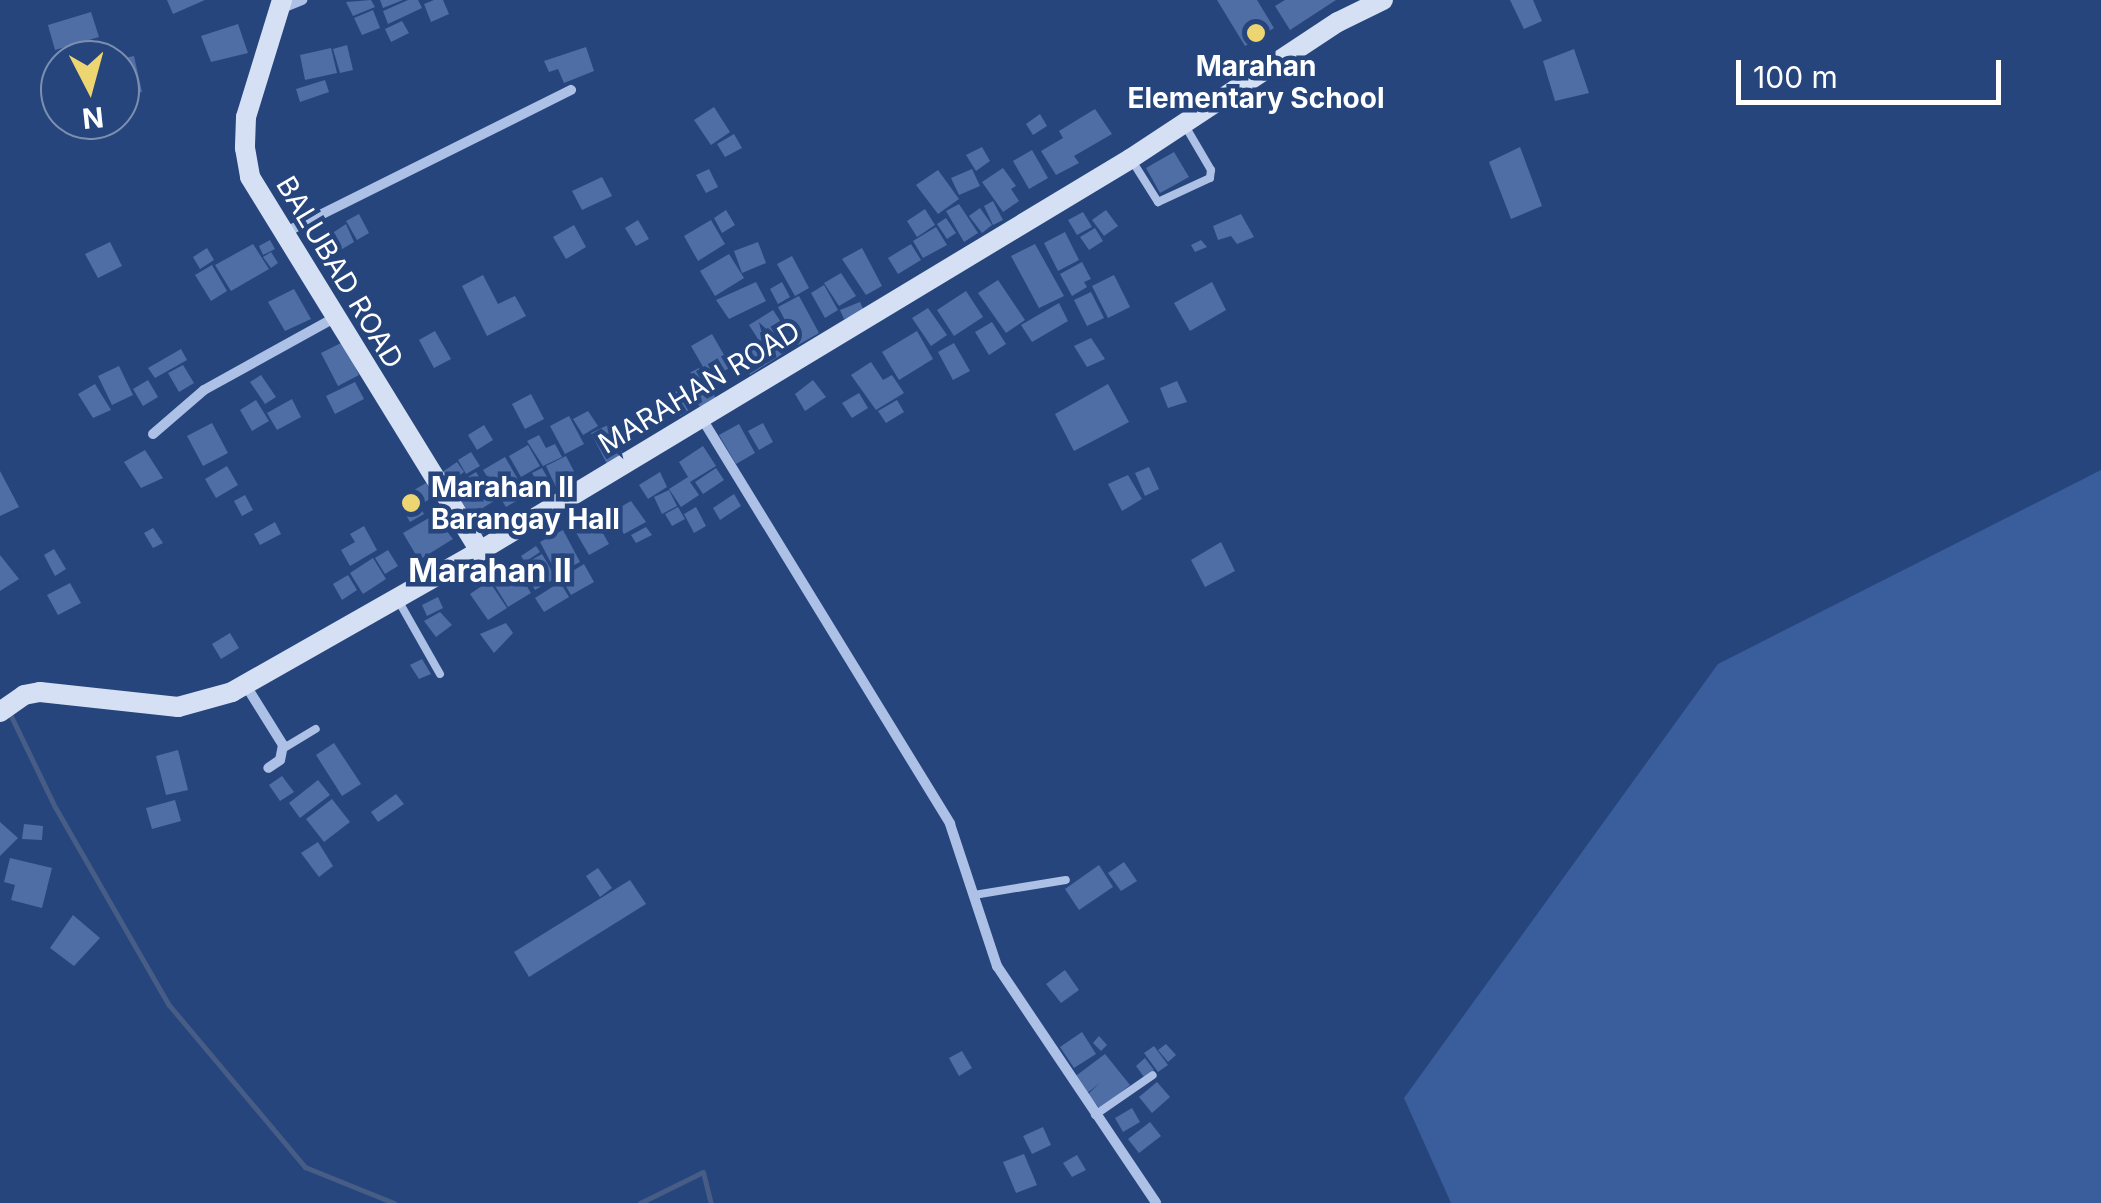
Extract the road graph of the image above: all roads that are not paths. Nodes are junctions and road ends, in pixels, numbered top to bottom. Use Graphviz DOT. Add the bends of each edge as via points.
graph roads {
  1 [pos="302,0"];
  2 [pos="1383,0"];
  3 [pos="282,4"];
  4 [pos="571,90"];
  5 [pos="1184,124"];
  6 [pos="1130,159"];
  7 [pos="282,234"];
  8 [pos="334,318"];
  9 [pos="702,417"];
  10 [pos="153,434"];
  11 [pos="480,552"];
  12 [pos="397,598"];
  13 [pos="440,674"];
  14 [pos="245,684"];
  15 [pos="5,708"];
  16 [pos="316,729"];
  17 [pos="284,748"];
  18 [pos="268,768"];
  19 [pos="1066,880"];
  20 [pos="974,895"];
  21 [pos="1153,1076"];
  22 [pos="1094,1116"];
  23 [pos="1156,1203"];
  1 -- 3 [label="street"];
  2 -- 5 [label="main road, MARAHAN ROAD" via="1338,22"];
  3 -- 7 [label="main road, BALUBAD ROAD" via="246,117 244,148 258,194"];
  4 -- 7 [label="street"];
  5 -- 6 [label="main road, MARAHAN ROAD"];
  5 -- 6 [label="lane" via="1210,178 1158,202"];
  6 -- 9 [label="main road, MARAHAN ROAD"];
  7 -- 8 [label="main road, BALUBAD ROAD"];
  8 -- 10 [label="street" via="204,390"];
  8 -- 11 [label="main road, BALUBAD ROAD"];
  9 -- 11 [label="main road, MARAHAN ROAD"];
  9 -- 20 [label="street" via="950,824"];
  11 -- 12 [label="main road, MARAHAN ROAD"];
  12 -- 13 [label="lane"];
  12 -- 14 [label="main road, MARAHAN ROAD"];
  14 -- 15 [label="main road, MARAHAN ROAD" via="203,704 178,707 40,692"];
  14 -- 17 [label="street"];
  16 -- 17 [label="lane"];
  17 -- 18 [label="street"];
  19 -- 20 [label="lane"];
  20 -- 22 [label="street" via="998,966"];
  21 -- 22 [label="lane"];
  22 -- 23 [label="street"];
}
